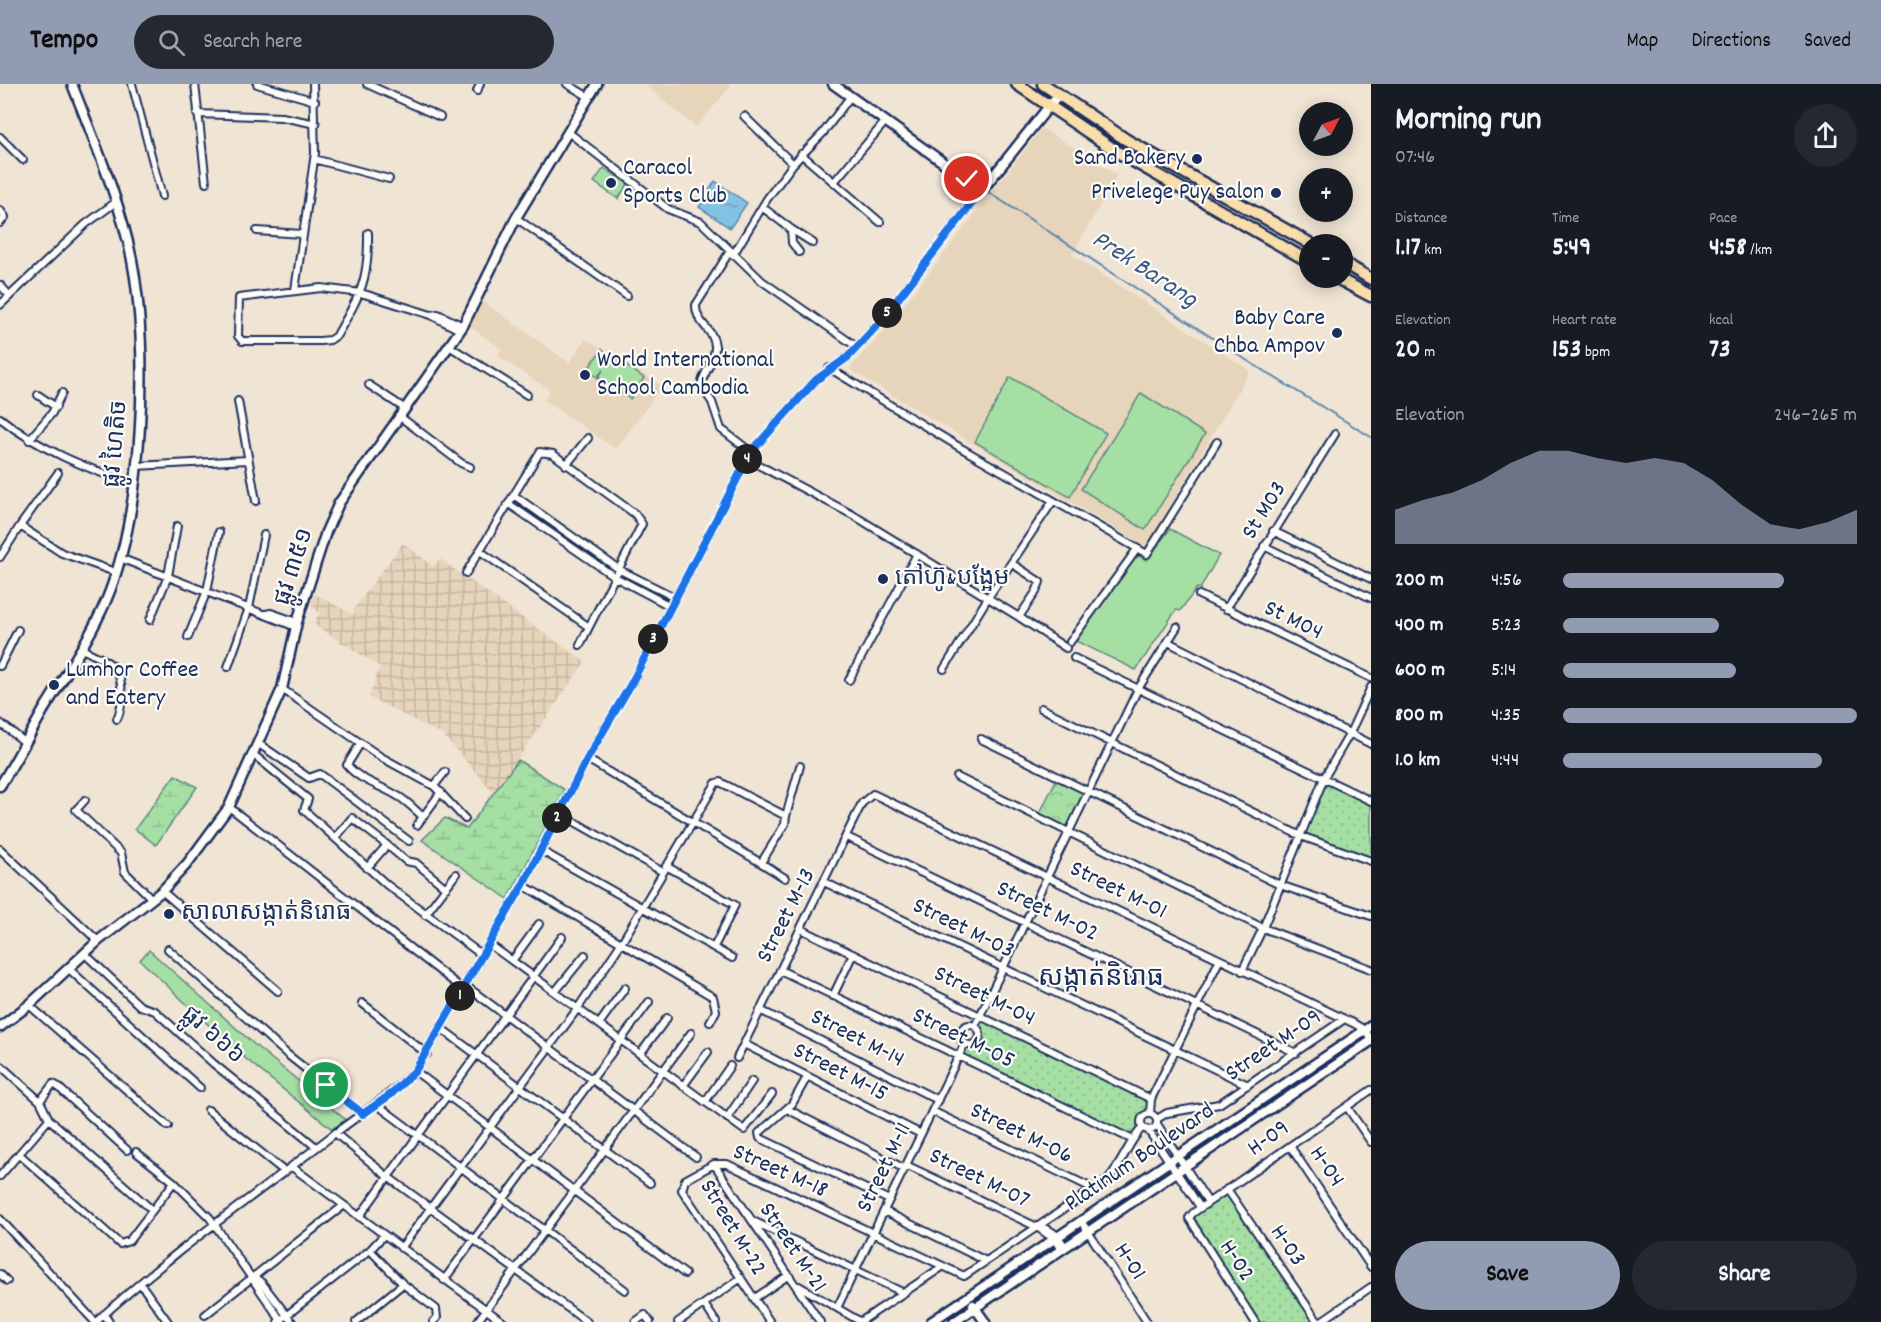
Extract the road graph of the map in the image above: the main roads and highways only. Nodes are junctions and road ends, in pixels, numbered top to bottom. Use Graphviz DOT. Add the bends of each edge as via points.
graph roads {
  1 [pos="1042,84"];
  2 [pos="1025,88"];
  3 [pos="1299,237"];
  4 [pos="1299,256"];
  5 [pos="1353,268"];
  6 [pos="1371,279"];
  7 [pos="1353,286"];
  8 [pos="1371,296"];
  1 -- 3 [label="highway" via="1125,139"];
  2 -- 4 [label="highway" via="1049,108 1163,179"];
  5 -- 6 [label="highway"];
  7 -- 8 [label="highway"];
}
